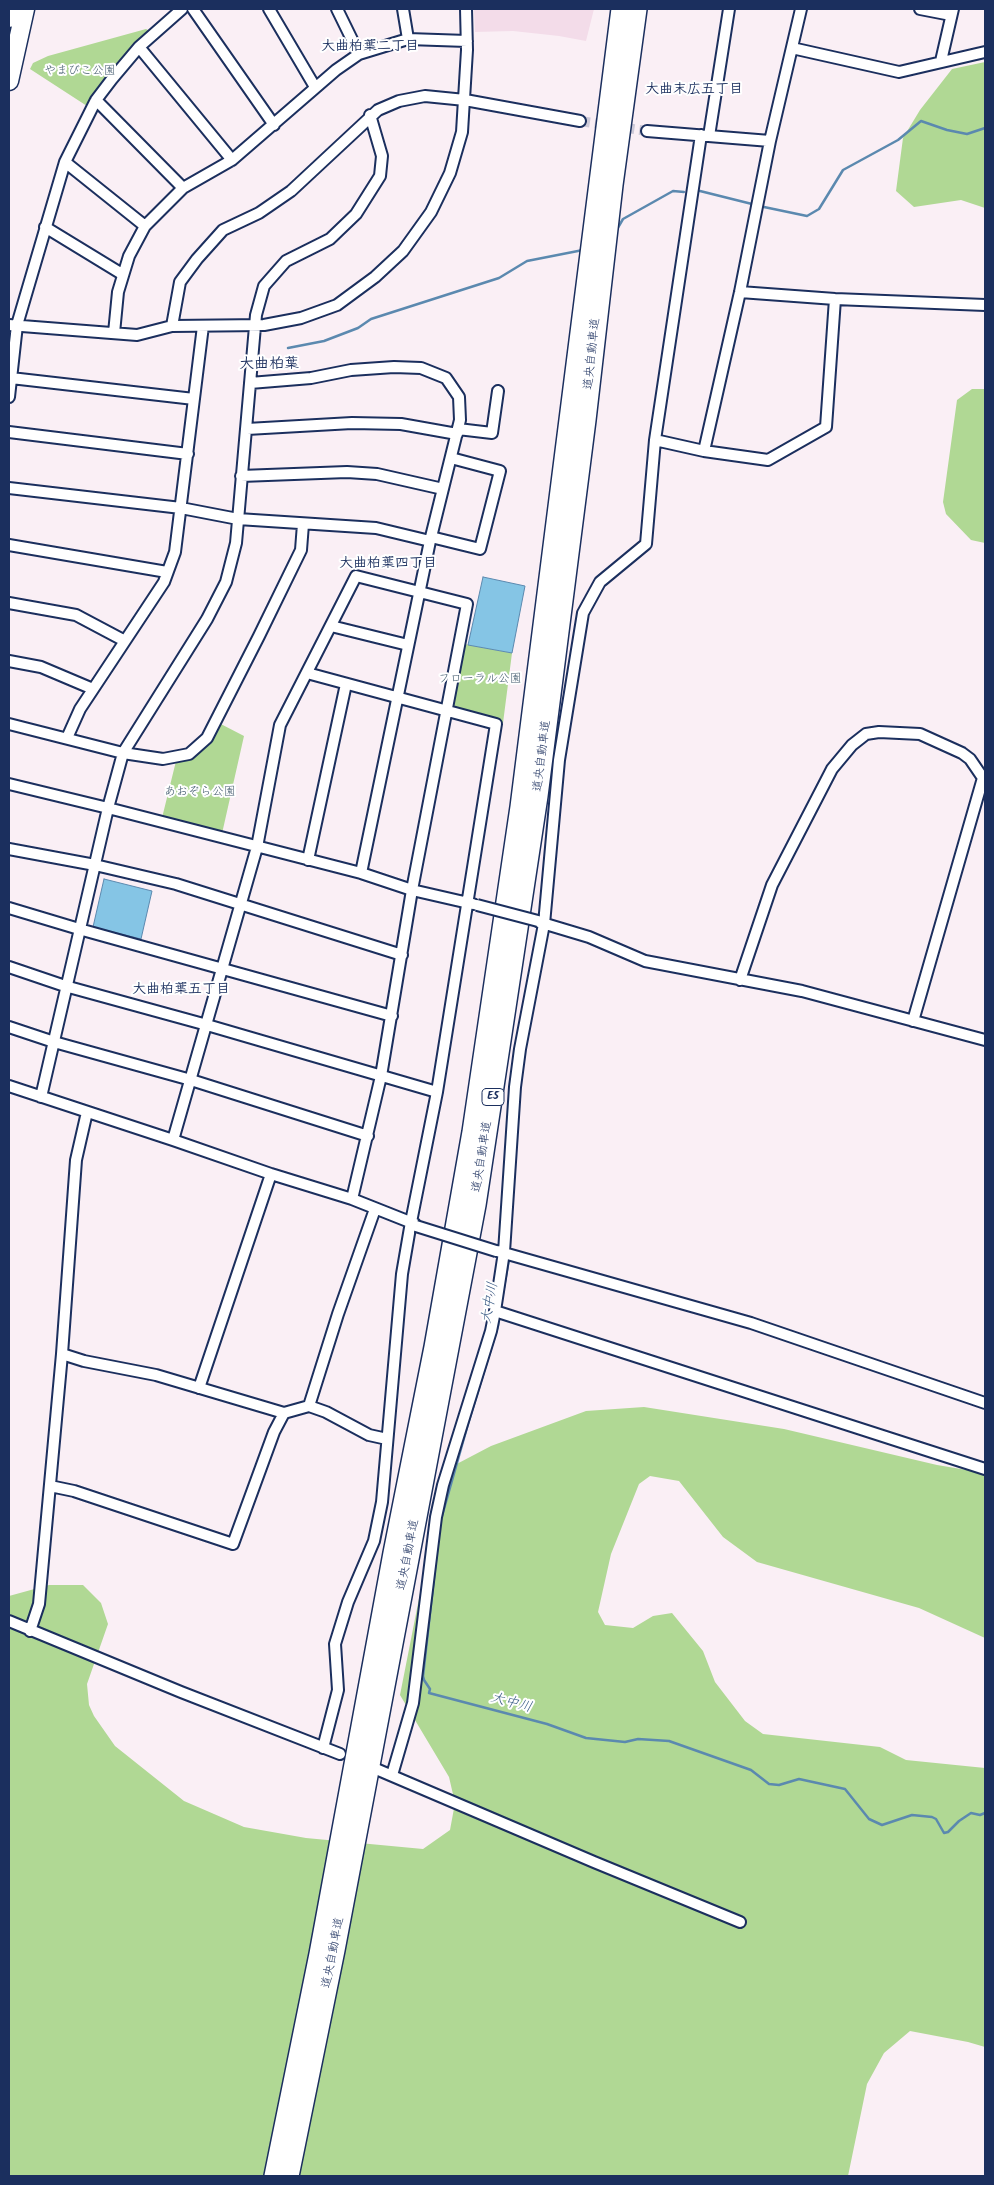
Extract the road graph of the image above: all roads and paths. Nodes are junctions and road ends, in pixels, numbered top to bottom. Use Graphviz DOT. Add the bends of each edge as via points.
graph roads {
  1 [pos="11,9"];
  2 [pos="25,9"];
  3 [pos="182,9"];
  4 [pos="193,9"];
  5 [pos="269,9"];
  6 [pos="337,9"];
  7 [pos="403,9"];
  8 [pos="466,9"];
  9 [pos="621,9"];
  10 [pos="636,9"];
  11 [pos="729,9"];
  12 [pos="801,9"];
  13 [pos="920,9"];
  14 [pos="952,12"];
  15 [pos="9,18"];
  16 [pos="408,39"];
  17 [pos="467,41"];
  18 [pos="139,47"];
  19 [pos="792,48"];
  20 [pos="985,52"];
  21 [pos="359,54"];
  22 [pos="11,58"];
  23 [pos="940,61"];
  24 [pos="9,81"];
  25 [pos="315,87"];
  26 [pos="96,100"];
  27 [pos="465,100"];
  28 [pos="370,115"];
  29 [pos="580,121"];
  30 [pos="274,125"];
  31 [pos="647,131"];
  32 [pos="705,136"];
  33 [pos="770,141"];
  34 [pos="232,160"];
  35 [pos="66,162"];
  36 [pos="183,188"];
  37 [pos="145,226"];
  38 [pos="45,227"];
  39 [pos="122,274"];
  40 [pos="740,292"];
  41 [pos="835,299"];
  42 [pos="985,305"];
  43 [pos="13,325"];
  44 [pos="172,326"];
  45 [pos="203,326"];
  46 [pos="255,326"];
  47 [pos="114,333"];
  48 [pos="11,378"];
  49 [pos="250,383"];
  50 [pos="498,391"];
  51 [pos="9,397"];
  52 [pos="194,400"];
  53 [pos="247,429"];
  54 [pos="9,432"];
  55 [pos="457,432"];
  56 [pos="655,440"];
  57 [pos="704,451"];
  58 [pos="188,454"];
  59 [pos="451,458"];
  60 [pos="241,476"];
  61 [pos="9,488"];
  62 [pos="443,489"];
  63 [pos="181,508"];
  64 [pos="238,519"];
  65 [pos="303,524"];
  66 [pos="430,539"];
  67 [pos="9,545"];
  68 [pos="168,572"];
  69 [pos="419,591"];
  70 [pos="9,603"];
  71 [pos="331,626"];
  72 [pos="125,641"];
  73 [pos="408,645"];
  74 [pos="9,660"];
  75 [pos="307,673"];
  76 [pos="346,684"];
  77 [pos="93,689"];
  78 [pos="397,698"];
  79 [pos="446,710"];
  80 [pos="9,724"];
  81 [pos="68,738"];
  82 [pos="123,753"];
  83 [pos="9,784"];
  84 [pos="108,808"];
  85 [pos="257,847"];
  86 [pos="9,849"];
  87 [pos="308,860"];
  88 [pos="95,865"];
  89 [pos="361,873"];
  90 [pos="412,890"];
  91 [pos="241,904"];
  92 [pos="472,904"];
  93 [pos="9,908"];
  94 [pos="541,922"];
  95 [pos="79,929"];
  96 [pos="402,955"];
  97 [pos="9,967"];
  98 [pos="223,969"];
  99 [pos="740,980"];
  100 [pos="66,986"];
  101 [pos="392,1016"];
  102 [pos="913,1021"];
  103 [pos="207,1025"];
  104 [pos="9,1027"];
  105 [pos="985,1040"];
  106 [pos="54,1042"];
  107 [pos="381,1076"];
  108 [pos="191,1080"];
  109 [pos="9,1086"];
  110 [pos="437,1092"];
  111 [pos="41,1097"];
  112 [pos="87,1112"];
  113 [pos="368,1136"];
  114 [pos="173,1140"];
  115 [pos="270,1174"];
  116 [pos="352,1199"];
  117 [pos="375,1209"];
  118 [pos="414,1224"];
  119 [pos="500,1251"];
  120 [pos="495,1310"];
  121 [pos="62,1354"];
  122 [pos="199,1388"];
  123 [pos="985,1403"];
  124 [pos="309,1406"];
  125 [pos="284,1413"];
  126 [pos="387,1440"];
  127 [pos="985,1470"];
  128 [pos="50,1486"];
  129 [pos="9,1621"];
  130 [pos="30,1631"];
  131 [pos="324,1748"];
  132 [pos="340,1754"];
  133 [pos="376,1768"];
  134 [pos="392,1775"];
  135 [pos="740,1922"];
  136 [pos="274,2176"];
  137 [pos="289,2176"];
  1 -- 15 [label="highway"];
  2 -- 22 [label="highway"];
  3 -- 18 [label="street"];
  4 -- 30 [label="street"];
  5 -- 25 [label="street"];
  6 -- 21 [label="street"];
  7 -- 16 [label="street"];
  8 -- 17 [label="street"];
  9 -- 136 [label="highway, 道央自動車道 / E5" via="520,807 470,1141 319,1954"];
  10 -- 137 [label="highway, 道央自動車道 / E5" via="538,796 476,1205"];
  11 -- 32 [label="street"];
  12 -- 19 [label="street"];
  13 -- 14 [label="street"];
  14 -- 23 [label="street"];
  16 -- 17 [label="street"];
  16 -- 21 [label="street"];
  17 -- 27 [label="street"];
  18 -- 26 [label="street"];
  18 -- 34 [label="street"];
  19 -- 23 [label="street" via="899,72"];
  19 -- 33 [label="street"];
  20 -- 23 [label="street"];
  21 -- 25 [label="street"];
  22 -- 24 [label="highway"];
  25 -- 30 [label="street"];
  26 -- 35 [label="street"];
  26 -- 36 [label="street"];
  27 -- 28 [label="street" via="425,96 399,101"];
  27 -- 29 [label="street"];
  27 -- 46 [label="street" via="462,132 450,173 431,212 403,251 337,305 301,318"];
  28 -- 44 [label="street" via="291,191 223,230 180,282"];
  28 -- 46 [label="street" via="382,156 380,176 356,214 330,239 286,261 264,286"];
  30 -- 34 [label="street"];
  31 -- 32 [label="street"];
  32 -- 33 [label="street"];
  32 -- 56 [label="street"];
  33 -- 40 [label="street"];
  34 -- 36 [label="street"];
  35 -- 37 [label="street"];
  35 -- 38 [label="street"];
  36 -- 37 [label="street"];
  37 -- 39 [label="street"];
  38 -- 39 [label="street"];
  38 -- 43 [label="street"];
  39 -- 47 [label="street"];
  40 -- 41 [label="street"];
  40 -- 57 [label="street"];
  41 -- 42 [label="street"];
  41 -- 57 [label="street" via="826,427 768,460"];
  43 -- 47 [label="street"];
  43 -- 48 [label="street"];
  44 -- 45 [label="street"];
  44 -- 47 [label="street" via="137,335"];
  45 -- 46 [label="street"];
  45 -- 52 [label="street"];
  46 -- 49 [label="street"];
  48 -- 51 [label="street"];
  48 -- 52 [label="street"];
  49 -- 53 [label="street"];
  49 -- 55 [label="street" via="311,378 351,370 421,368 446,378 459,397"];
  50 -- 55 [label="street" via="492,433"];
  52 -- 58 [label="street"];
  53 -- 55 [label="street" via="352,423 401,424"];
  53 -- 60 [label="street"];
  54 -- 58 [label="street"];
  55 -- 59 [label="street"];
  56 -- 57 [label="street"];
  56 -- 94 [label="street" via="646,544 600,582 583,613 559,760"];
  58 -- 63 [label="street"];
  59 -- 62 [label="street"];
  59 -- 66 [label="street" via="500,471 480,549"];
  60 -- 62 [label="street" via="347,472 377,474"];
  60 -- 64 [label="street"];
  61 -- 63 [label="street"];
  62 -- 66 [label="street"];
  63 -- 64 [label="street"];
  63 -- 68 [label="street" via="175,552"];
  64 -- 65 [label="street"];
  64 -- 82 [label="street" via="236,543 226,582 211,612"];
  65 -- 66 [label="street" via="376,528"];
  65 -- 82 [label="street" via="301,550 207,738 189,754 163,759"];
  66 -- 69 [label="street"];
  67 -- 68 [label="street"];
  68 -- 72 [label="street"];
  69 -- 71 [label="street" via="356,576"];
  69 -- 73 [label="street"];
  69 -- 79 [label="street" via="467,604"];
  70 -- 72 [label="street" via="76,615"];
  71 -- 73 [label="street"];
  71 -- 75 [label="street"];
  72 -- 77 [label="street"];
  73 -- 78 [label="street"];
  74 -- 77 [label="street" via="41,667"];
  75 -- 76 [label="street"];
  75 -- 85 [label="street" via="280,725"];
  76 -- 78 [label="street"];
  76 -- 87 [label="street"];
  77 -- 81 [label="street" via="80,708"];
  78 -- 79 [label="street"];
  78 -- 89 [label="street"];
  79 -- 90 [label="street"];
  79 -- 92 [label="street" via="496,724"];
  80 -- 81 [label="street"];
  81 -- 82 [label="street"];
  82 -- 84 [label="street"];
  83 -- 84 [label="street"];
  84 -- 85 [label="street"];
  84 -- 88 [label="street"];
  85 -- 87 [label="street"];
  85 -- 91 [label="street"];
  86 -- 88 [label="street"];
  87 -- 89 [label="street"];
  88 -- 91 [label="street" via="176,884"];
  88 -- 95 [label="street"];
  89 -- 90 [label="street"];
  90 -- 92 [label="street"];
  90 -- 96 [label="street"];
  91 -- 96 [label="street"];
  91 -- 98 [label="street"];
  92 -- 94 [label="street, bridge"];
  92 -- 110 [label="street"];
  93 -- 95 [label="street"];
  94 -- 99 [label="street" via="589,937 645,961"];
  94 -- 119 [label="street" via="515,1087"];
  95 -- 98 [label="street"];
  95 -- 100 [label="street"];
  96 -- 101 [label="street"];
  97 -- 100 [label="street"];
  98 -- 101 [label="street"];
  98 -- 103 [label="street"];
  99 -- 102 [label="street" via="802,991"];
  99 -- 102 [label="street" via="772,885 832,769 866,734 920,734 962,753 983,778"];
  100 -- 103 [label="street"];
  100 -- 106 [label="street"];
  101 -- 107 [label="street"];
  102 -- 105 [label="street"];
  103 -- 107 [label="street"];
  103 -- 108 [label="street"];
  104 -- 106 [label="street"];
  106 -- 108 [label="street"];
  106 -- 111 [label="street"];
  107 -- 110 [label="street"];
  107 -- 113 [label="street"];
  108 -- 113 [label="street"];
  108 -- 114 [label="street"];
  109 -- 111 [label="street"];
  110 -- 118 [label="street"];
  111 -- 112 [label="street"];
  112 -- 114 [label="street"];
  112 -- 121 [label="street" via="76,1160"];
  113 -- 116 [label="street"];
  114 -- 115 [label="street"];
  115 -- 116 [label="street"];
  115 -- 122 [label="street"];
  116 -- 117 [label="street"];
  117 -- 118 [label="street"];
  117 -- 124 [label="street"];
  118 -- 119 [label="street, bridge"];
  118 -- 126 [label="street" via="402,1274"];
  119 -- 120 [label="street"];
  119 -- 123 [label="street" via="751,1323"];
  120 -- 127 [label="street"];
  120 -- 134 [label="street" via="443,1485 436,1517 413,1703"];
  121 -- 122 [label="street" via="156,1374"];
  121 -- 128 [label="street"];
  122 -- 125 [label="street"];
  124 -- 125 [label="street"];
  124 -- 126 [label="street" via="369,1435"];
  125 -- 128 [label="street" via="274,1432 234,1544"];
  126 -- 131 [label="street" via="382,1502 374,1542 334,1644 338,1690"];
  128 -- 130 [label="street" via="39,1604"];
  129 -- 130 [label="street"];
  130 -- 131 [label="street"];
  131 -- 132 [label="street"];
  133 -- 134 [label="street"];
  134 -- 135 [label="street"];
}
